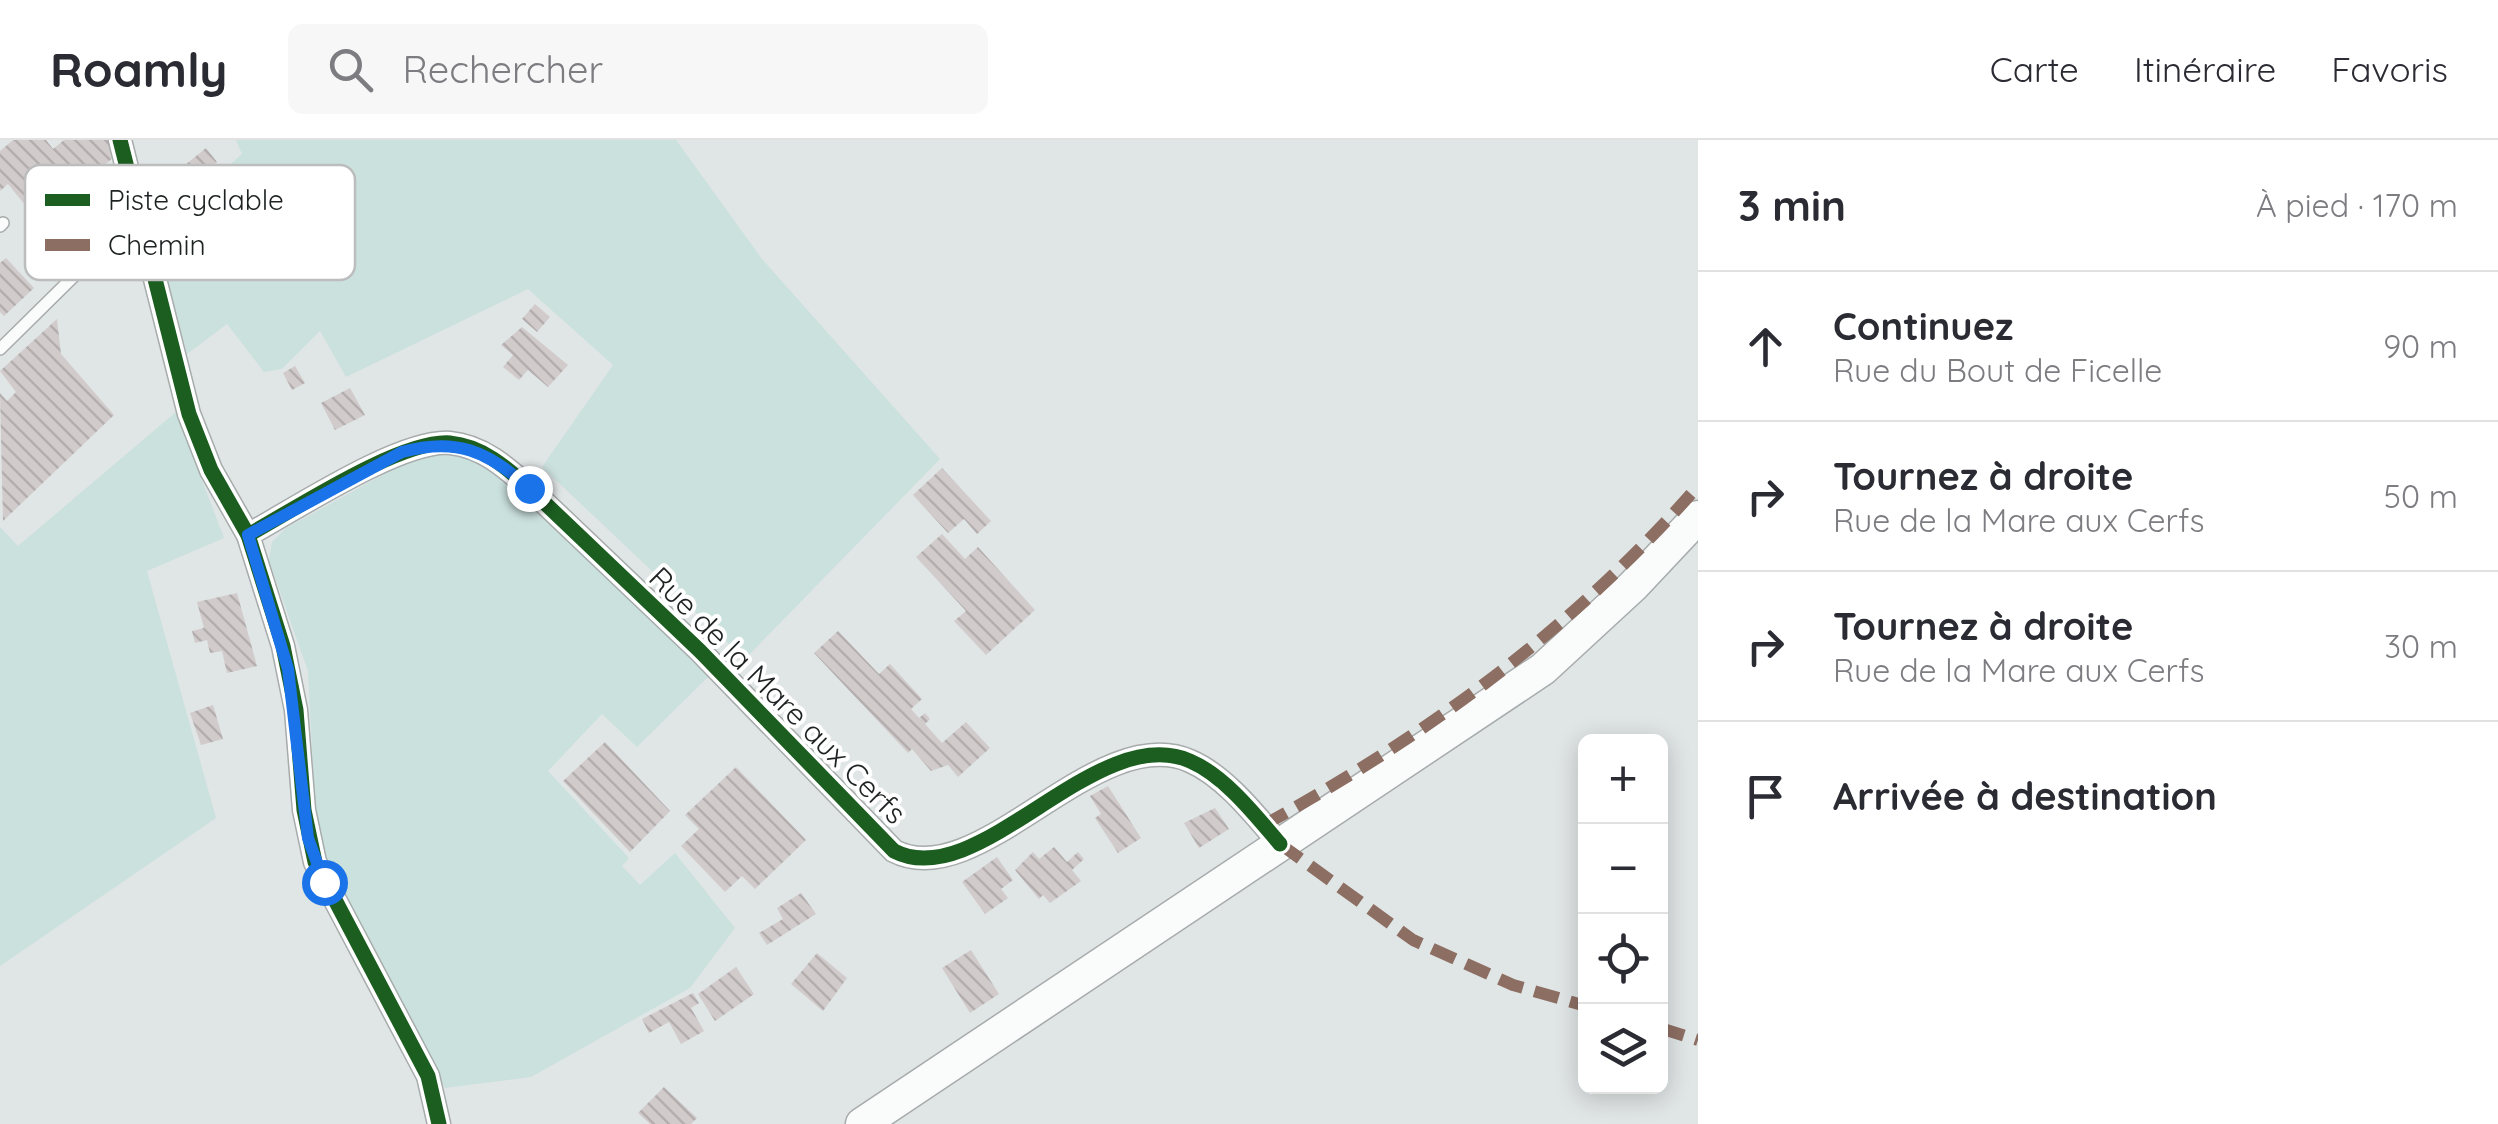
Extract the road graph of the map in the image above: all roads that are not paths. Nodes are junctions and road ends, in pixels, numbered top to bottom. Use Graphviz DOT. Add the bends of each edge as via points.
graph roads {
  1 [pos="120,140"];
  2 [pos="126,165"];
  3 [pos="70,280"];
  4 [pos="155,280"];
  5 [pos="0,349"];
  6 [pos="1698,518"];
  7 [pos="248,535"];
  8 [pos="1280,844"];
  9 [pos="438,1124"];
  10 [pos="862,1124"];
  1 -- 2 [label="street"];
  3 -- 5 [label="lane"];
  4 -- 7 [label="street" via="188,414"];
  6 -- 8 [label="street" via="1543,669"];
  7 -- 8 [label="street, Rue de la Mare aux Cerfs" via="402,452 430,444 466,446 529,488 908,858 942,858 1110,766 1152,754 1207,770"];
  7 -- 9 [label="street" via="288,669 315,862 428,1076"];
  8 -- 10 [label="street"];
}
